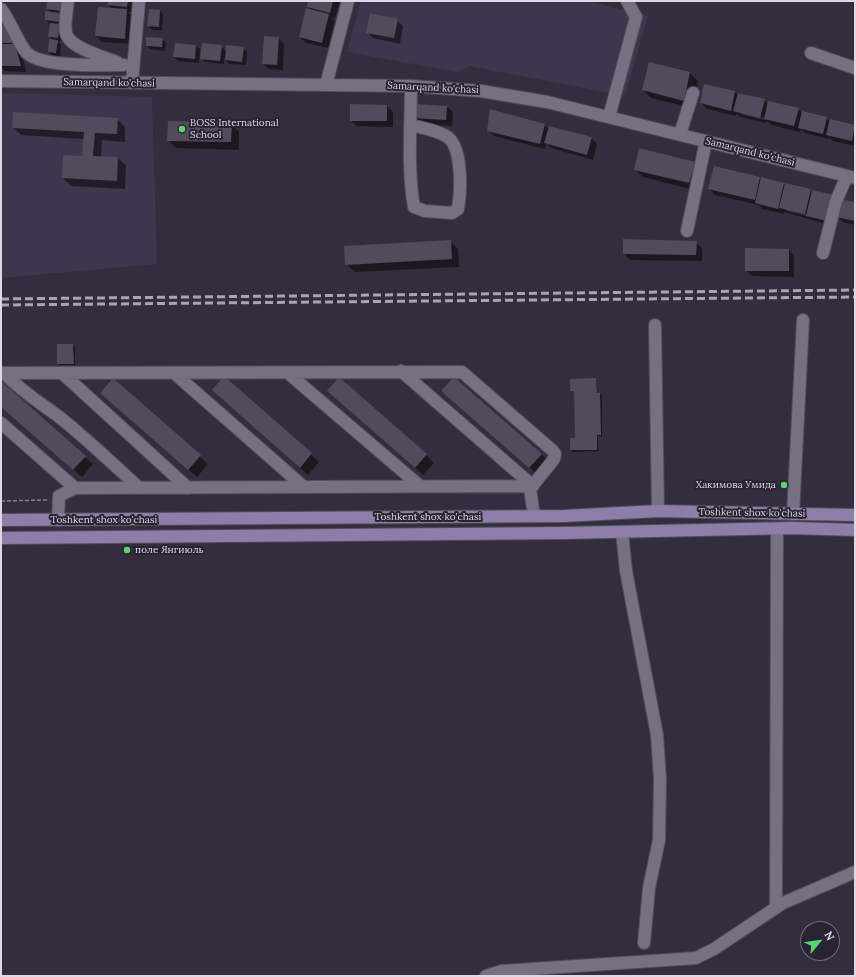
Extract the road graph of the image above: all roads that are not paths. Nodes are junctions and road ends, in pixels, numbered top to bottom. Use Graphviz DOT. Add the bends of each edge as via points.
graph roads {
  1 [pos="68,1"];
  2 [pos="139,1"];
  3 [pos="348,1"];
  4 [pos="627,1"];
  5 [pos="1,9"];
  6 [pos="811,53"];
  7 [pos="129,65"];
  8 [pos="855,68"];
  9 [pos="1,81"];
  10 [pos="132,83"];
  11 [pos="326,85"];
  12 [pos="411,86"];
  13 [pos="693,93"];
  14 [pos="609,117"];
  15 [pos="411,125"];
  16 [pos="680,134"];
  17 [pos="706,141"];
  18 [pos="851,177"];
  19 [pos="687,231"];
  20 [pos="823,253"];
  21 [pos="803,320"];
  22 [pos="655,325"];
  23 [pos="401,372"];
  24 [pos="3,373"];
  25 [pos="62,373"];
  26 [pos="174,373"];
  27 [pos="289,374"];
  28 [pos="1,423"];
  29 [pos="420,486"];
  30 [pos="304,487"];
  31 [pos="531,487"];
  32 [pos="75,488"];
  33 [pos="139,488"];
  34 [pos="188,488"];
  35 [pos="658,511"];
  36 [pos="793,514"];
  37 [pos="855,515"];
  38 [pos="534,516"];
  39 [pos="564,516"];
  40 [pos="1,520"];
  41 [pos="58,520"];
  42 [pos="777,529"];
  43 [pos="855,530"];
  44 [pos="622,532"];
  45 [pos="564,533"];
  46 [pos="1,538"];
  47 [pos="855,872"];
  48 [pos="776,908"];
  49 [pos="644,943"];
  50 [pos="486,976"];
  1 -- 7 [label="street" via="66,34 70,40 77,46"];
  2 -- 7 [label="street"];
  3 -- 11 [label="street"];
  4 -- 14 [label="street" via="636,16"];
  5 -- 7 [label="street" via="26,52 36,60"];
  6 -- 8 [label="street"];
  7 -- 10 [label="street"];
  9 -- 10 [label="street, Samarqand ko'chasi"];
  10 -- 11 [label="street, Samarqand ko'chasi"];
  11 -- 12 [label="street, Samarqand ko'chasi"];
  12 -- 14 [label="street, Samarqand ko'chasi" via="503,94"];
  12 -- 15 [label="street"];
  13 -- 16 [label="street"];
  14 -- 16 [label="street, Samarqand ko'chasi"];
  15 -- 15 [label="street" via="410,188 414,207 425,211 452,213 458,209 460,197 457,150 446,136"];
  16 -- 17 [label="street, Samarqand ko'chasi"];
  17 -- 18 [label="street, Samarqand ko'chasi"];
  17 -- 19 [label="street"];
  18 -- 20 [label="street" via="836,201"];
  21 -- 36 [label="street"];
  22 -- 35 [label="street"];
  23 -- 27 [label="street"];
  23 -- 31 [label="street"];
  23 -- 31 [label="street" via="462,372 552,450 555,454 554,459"];
  24 -- 25 [label="street"];
  24 -- 33 [label="street" via="94,446"];
  25 -- 26 [label="street"];
  25 -- 34 [label="street"];
  26 -- 27 [label="street"];
  26 -- 30 [label="street"];
  27 -- 29 [label="street"];
  28 -- 32 [label="street"];
  29 -- 30 [label="street"];
  29 -- 31 [label="street"];
  30 -- 34 [label="street"];
  31 -- 38 [label="street"];
  32 -- 33 [label="street"];
  32 -- 41 [label="street" via="58,496"];
  33 -- 34 [label="street"];
  35 -- 36 [label="main road, Toshkent shox ko'chasi"];
  35 -- 39 [label="main road, Toshkent shox ko'chasi"];
  36 -- 37 [label="main road, Toshkent shox ko'chasi"];
  38 -- 39 [label="main road, Toshkent shox ko'chasi"];
  38 -- 41 [label="main road, Toshkent shox ko'chasi"];
  39 -- 45 [label="main road"];
  40 -- 41 [label="main road, Toshkent shox ko'chasi"];
  42 -- 43 [label="main road, Toshkent shox ko'chasi"];
  42 -- 44 [label="main road, Toshkent shox ko'chasi"];
  42 -- 48 [label="street"];
  44 -- 45 [label="main road, Toshkent shox ko'chasi"];
  44 -- 49 [label="street" via="626,571 657,735 660,779 658,840 649,888"];
  45 -- 46 [label="main road, Toshkent shox ko'chasi"];
  47 -- 48 [label="street"];
  48 -- 50 [label="street" via="696,958 502,971"];
}
